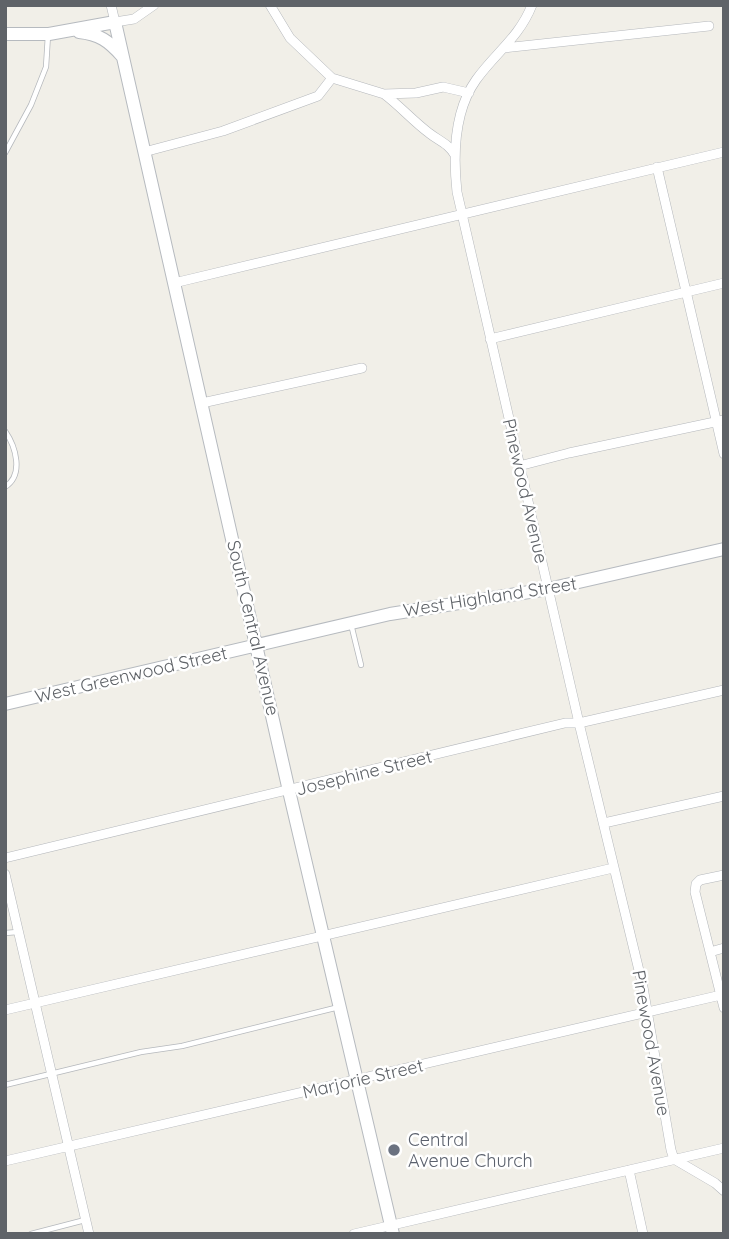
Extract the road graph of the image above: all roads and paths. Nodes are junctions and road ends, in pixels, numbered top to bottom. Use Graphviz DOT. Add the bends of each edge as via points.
graph roads {
  1 [pos="111,5"];
  2 [pos="154,5"];
  3 [pos="270,5"];
  4 [pos="532,5"];
  5 [pos="115,22"];
  6 [pos="709,26"];
  7 [pos="68,31"];
  8 [pos="5,34"];
  9 [pos="48,34"];
  10 [pos="504,48"];
  11 [pos="123,59"];
  12 [pos="332,78"];
  13 [pos="469,93"];
  14 [pos="384,94"];
  15 [pos="144,152"];
  16 [pos="724,152"];
  17 [pos="5,153"];
  18 [pos="455,155"];
  19 [pos="657,167"];
  20 [pos="460,213"];
  21 [pos="174,283"];
  22 [pos="724,283"];
  23 [pos="687,291"];
  24 [pos="490,339"];
  25 [pos="362,368"];
  26 [pos="202,404"];
  27 [pos="720,421"];
  28 [pos="5,431"];
  29 [pos="724,454"];
  30 [pos="519,466"];
  31 [pos="5,487"];
  32 [pos="724,550"];
  33 [pos="548,590"];
  34 [pos="350,623"];
  35 [pos="256,645"];
  36 [pos="361,666"];
  37 [pos="724,690"];
  38 [pos="5,704"];
  39 [pos="579,723"];
  40 [pos="289,791"];
  41 [pos="724,796"];
  42 [pos="604,823"];
  43 [pos="5,858"];
  44 [pos="613,868"];
  45 [pos="5,874"];
  46 [pos="724,874"];
  47 [pos="19,932"];
  48 [pos="5,933"];
  49 [pos="323,936"];
  50 [pos="724,948"];
  51 [pos="710,952"];
  52 [pos="720,995"];
  53 [pos="35,1003"];
  54 [pos="340,1006"];
  55 [pos="724,1008"];
  56 [pos="5,1010"];
  57 [pos="647,1012"];
  58 [pos="52,1076"];
  59 [pos="357,1080"];
  60 [pos="5,1085"];
  61 [pos="69,1146"];
  62 [pos="724,1148"];
  63 [pos="674,1159"];
  64 [pos="5,1161"];
  65 [pos="629,1170"];
  66 [pos="724,1192"];
  67 [pos="86,1220"];
  68 [pos="392,1229"];
  69 [pos="30,1234"];
  70 [pos="89,1234"];
  71 [pos="354,1234"];
  72 [pos="643,1234"];
  1 -- 5 [label="street, South Central Avenue"];
  2 -- 5 [label="street" via="134,19"];
  3 -- 12 [label="street" via="290,38"];
  4 -- 10 [label="street, Pinewood Avenue" via="521,29"];
  5 -- 7 [label="street"];
  5 -- 11 [label="street, South Central Avenue"];
  6 -- 10 [label="street"];
  7 -- 9 [label="street"];
  7 -- 11 [label="street" via="96,34"];
  8 -- 9 [label="street"];
  9 -- 17 [label="lane" via="46,67"];
  10 -- 13 [label="street, Pinewood Avenue"];
  11 -- 15 [label="street, South Central Avenue"];
  12 -- 14 [label="street"];
  12 -- 15 [label="street" via="318,96 223,131"];
  13 -- 14 [label="street" via="443,87"];
  13 -- 18 [label="street, Pinewood Avenue"];
  14 -- 18 [label="street"];
  15 -- 21 [label="street, South Central Avenue"];
  16 -- 19 [label="street"];
  18 -- 20 [label="street, Pinewood Avenue"];
  19 -- 20 [label="street"];
  19 -- 23 [label="street"];
  20 -- 21 [label="street"];
  20 -- 24 [label="street, Pinewood Avenue"];
  21 -- 26 [label="street, South Central Avenue"];
  22 -- 23 [label="street"];
  23 -- 24 [label="street"];
  23 -- 27 [label="street"];
  24 -- 30 [label="street, Pinewood Avenue"];
  25 -- 26 [label="street"];
  26 -- 35 [label="street, South Central Avenue"];
  27 -- 29 [label="street"];
  27 -- 30 [label="street"];
  28 -- 31 [label="lane" via="17,473"];
  30 -- 33 [label="street, Pinewood Avenue"];
  32 -- 33 [label="street, West Highland Street"];
  33 -- 34 [label="street, West Highland Street"];
  33 -- 39 [label="street, Pinewood Avenue"];
  34 -- 35 [label="street, West Highland Street"];
  34 -- 36 [label="lane"];
  35 -- 38 [label="street, West Greenwood Street"];
  35 -- 40 [label="street, South Central Avenue"];
  37 -- 39 [label="street, Josephine Street"];
  39 -- 40 [label="street, Josephine Street"];
  39 -- 42 [label="street, Pinewood Avenue"];
  40 -- 43 [label="street, Josephine Street"];
  40 -- 49 [label="street, South Central Avenue"];
  41 -- 42 [label="street"];
  42 -- 44 [label="street, Pinewood Avenue"];
  44 -- 49 [label="street"];
  44 -- 57 [label="street, Pinewood Avenue"];
  45 -- 47 [label="street"];
  46 -- 51 [label="street" via="696,884"];
  47 -- 48 [label="lane"];
  47 -- 53 [label="street"];
  49 -- 53 [label="street"];
  49 -- 54 [label="street, South Central Avenue"];
  50 -- 51 [label="street"];
  51 -- 52 [label="street"];
  52 -- 55 [label="street"];
  52 -- 57 [label="street, Marjorie Street"];
  53 -- 56 [label="street"];
  53 -- 58 [label="street"];
  54 -- 58 [label="lane"];
  54 -- 59 [label="street, South Central Avenue"];
  57 -- 59 [label="street, Marjorie Street"];
  57 -- 63 [label="street, Pinewood Avenue"];
  58 -- 60 [label="lane"];
  58 -- 61 [label="street"];
  59 -- 61 [label="street, Marjorie Street"];
  59 -- 68 [label="street, South Central Avenue"];
  61 -- 64 [label="street, Marjorie Street"];
  61 -- 67 [label="street"];
  62 -- 63 [label="street"];
  63 -- 65 [label="street"];
  63 -- 66 [label="street"];
  65 -- 68 [label="street"];
  65 -- 72 [label="street"];
  67 -- 69 [label="lane"];
  67 -- 70 [label="street"];
  68 -- 71 [label="street"];
}
